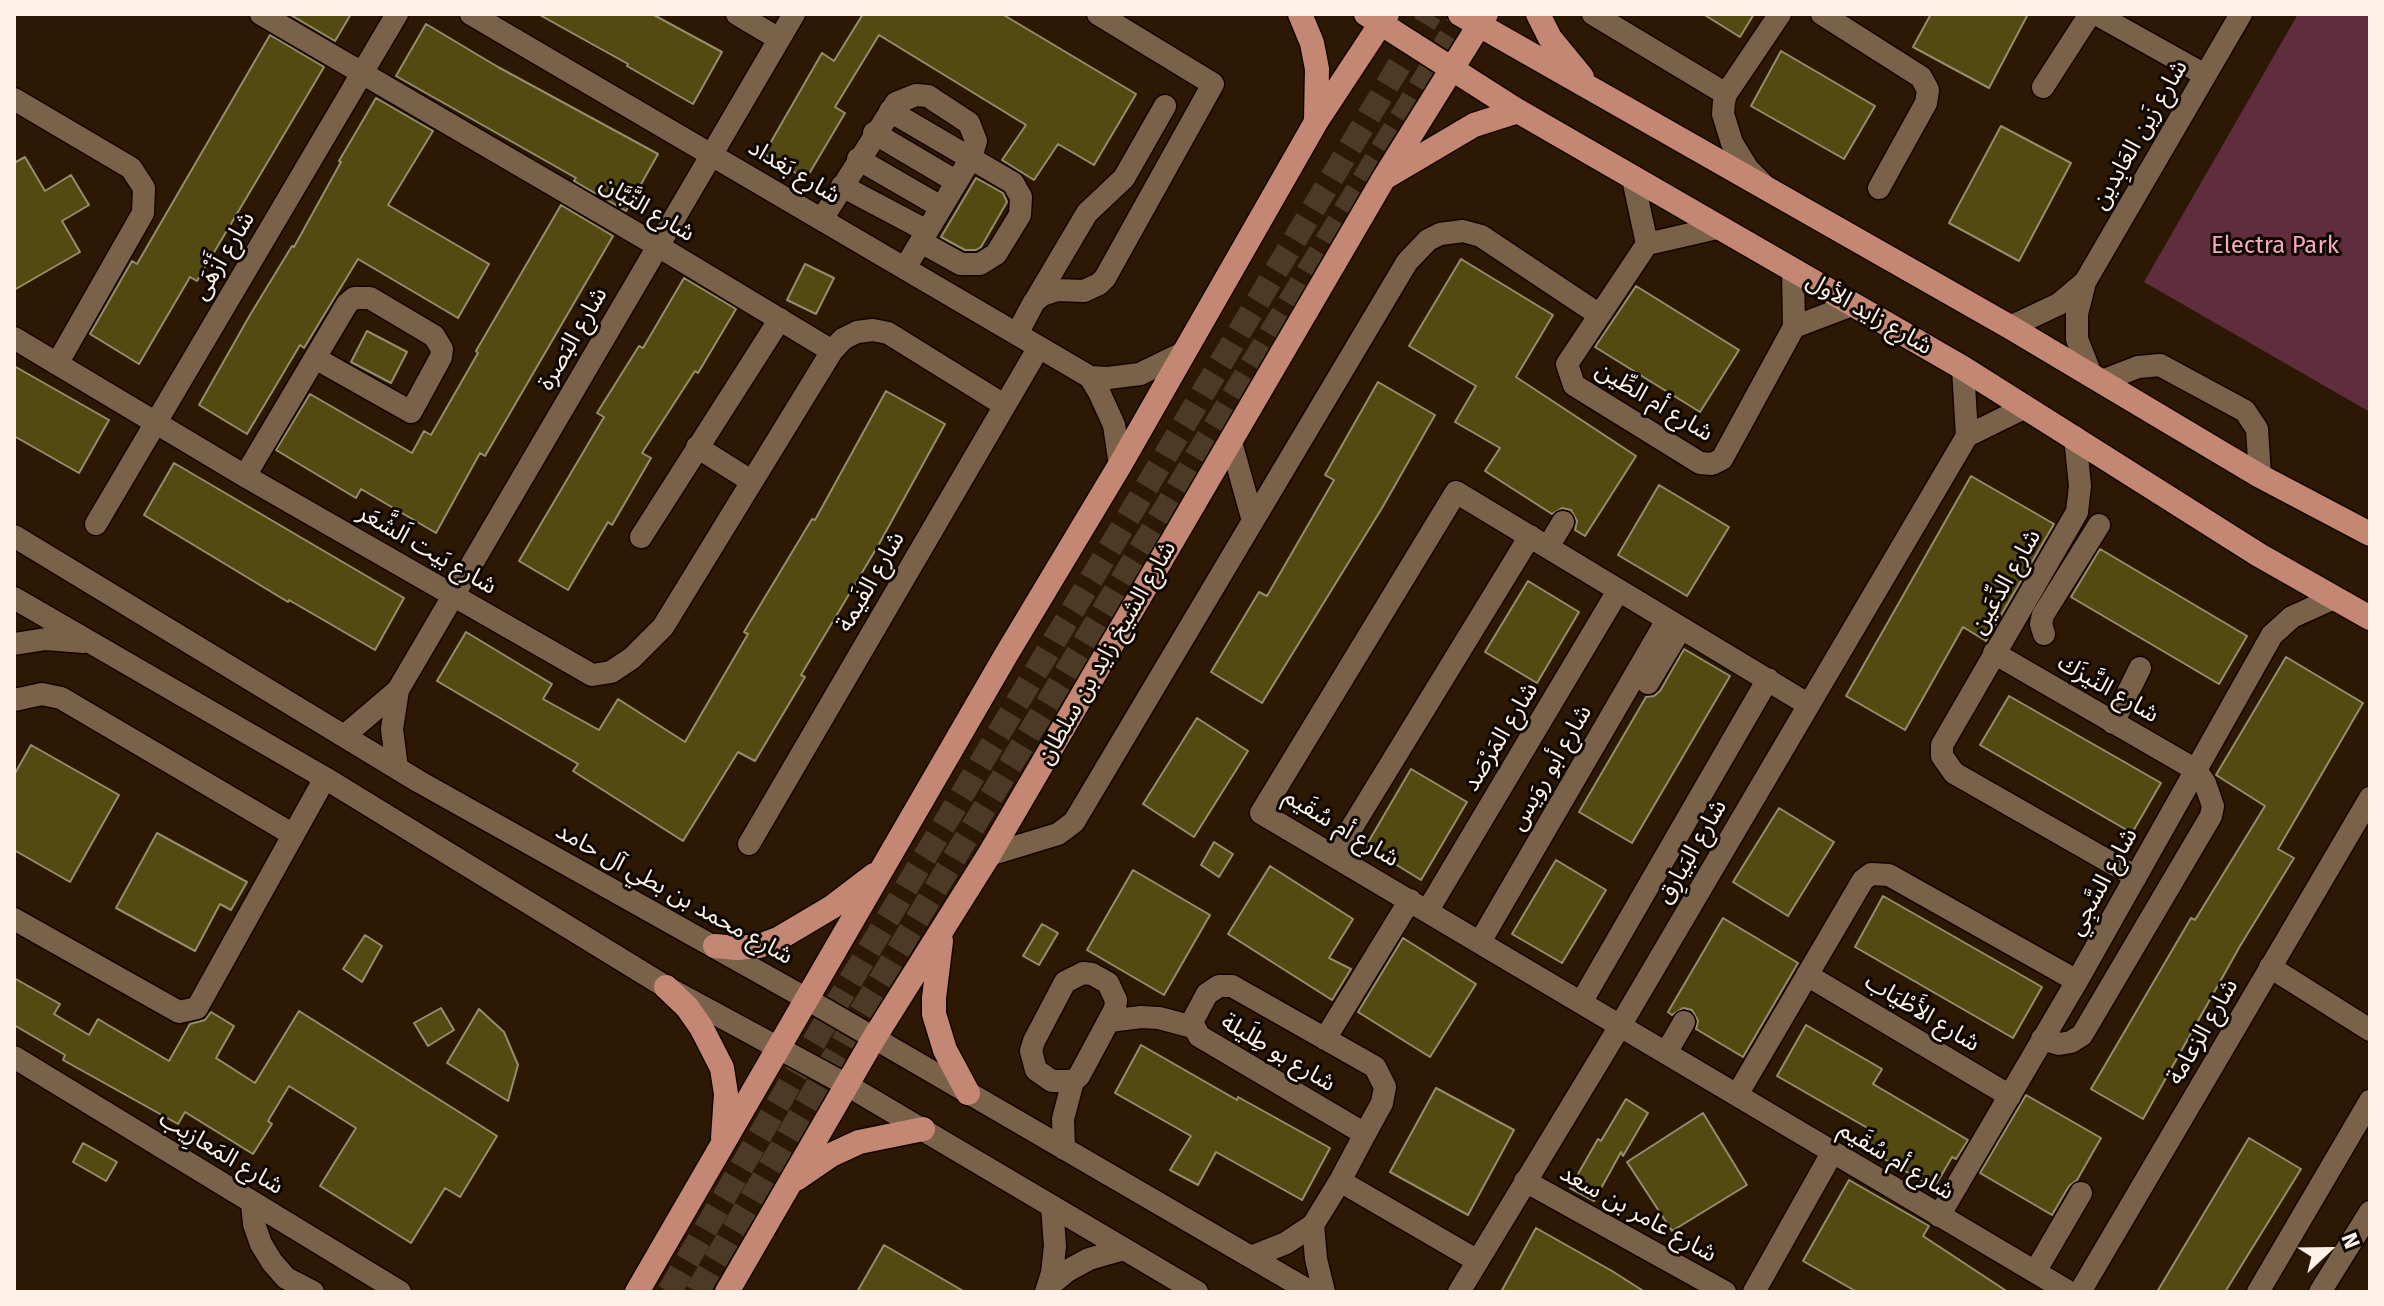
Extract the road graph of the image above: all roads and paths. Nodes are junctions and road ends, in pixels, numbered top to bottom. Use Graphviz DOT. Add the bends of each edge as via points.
graph roads {
  1 [pos="261,14"];
  2 [pos="397,14"];
  3 [pos="471,14"];
  4 [pos="737,14"];
  5 [pos="794,14"];
  6 [pos="1098,14"];
  7 [pos="1300,14"];
  8 [pos="1538,14"];
  9 [pos="1593,14"];
  10 [pos="1780,14"];
  11 [pos="1822,14"];
  12 [pos="2090,14"];
  13 [pos="2096,14"];
  14 [pos="2241,14"];
  15 [pos="1378,17"];
  16 [pos="1475,18"];
  17 [pos="779,39"];
  18 [pos="1452,67"];
  19 [pos="363,73"];
  20 [pos="2205,75"];
  21 [pos="2043,87"];
  22 [pos="1726,94"];
  23 [pos="1605,97"];
  24 [pos="14,99"];
  25 [pos="1165,106"];
  26 [pos="890,111"];
  27 [pos="1518,111"];
  28 [pos="1316,122"];
  29 [pos="874,133"];
  30 [pos="712,154"];
  31 [pos="971,158"];
  32 [pos="858,159"];
  33 [pos="1384,178"];
  34 [pos="1633,179"];
  35 [pos="957,182"];
  36 [pos="842,186"];
  37 [pos="1879,188"];
  38 [pos="1769,190"];
  39 [pos="941,207"];
  40 [pos="822,219"];
  41 [pos="1717,228"];
  42 [pos="924,236"];
  43 [pos="1647,244"];
  44 [pos="658,246"];
  45 [pos="905,268"];
  46 [pos="1793,270"];
  47 [pos="2085,282"];
  48 [pos="1034,302"];
  49 [pos="1852,305"];
  50 [pos="1598,314"];
  51 [pos="780,319"];
  52 [pos="1794,327"];
  53 [pos="2010,327"];
  54 [pos="1017,334"];
  55 [pos="14,338"];
  56 [pos="1039,347"];
  57 [pos="832,351"];
  58 [pos="1183,353"];
  59 [pos="315,358"];
  60 [pos="57,364"];
  61 [pos="1963,368"];
  62 [pos="1090,377"];
  63 [pos="2097,379"];
  64 [pos="1004,405"];
  65 [pos="2026,407"];
  66 [pos="155,423"];
  67 [pos="1967,436"];
  68 [pos="2075,437"];
  69 [pos="1231,442"];
  70 [pos="697,447"];
  71 [pos="1120,465"];
  72 [pos="245,476"];
  73 [pos="2260,476"];
  74 [pos="751,481"];
  75 [pos="1253,521"];
  76 [pos="1563,522"];
  77 [pos="96,524"];
  78 [pos="2099,525"];
  79 [pos="2370,534"];
  80 [pos="641,537"];
  81 [pos="1539,541"];
  82 [pos="18,546"];
  83 [pos="1618,591"];
  84 [pos="453,596"];
  85 [pos="14,598"];
  86 [pos="2334,598"];
  87 [pos="2370,618"];
  88 [pos="1674,624"];
  89 [pos="2044,634"];
  90 [pos="14,644"];
  91 [pos="95,645"];
  92 [pos="1994,653"];
  93 [pos="2140,668"];
  94 [pos="1768,679"];
  95 [pos="1648,683"];
  96 [pos="398,690"];
  97 [pos="14,700"];
  98 [pos="1809,705"];
  99 [pos="2113,723"];
  100 [pos="344,736"];
  101 [pos="397,768"];
  102 [pos="2196,770"];
  103 [pos="325,778"];
  104 [pos="2370,798"];
  105 [pos="292,834"];
  106 [pos="749,844"];
  107 [pos="989,855"];
  108 [pos="1335,855"];
  109 [pos="882,869"];
  110 [pos="2136,877"];
  111 [pos="1419,905"];
  112 [pos="14,919"];
  113 [pos="943,931"];
  114 [pos="1480,942"];
  115 [pos="715,946"];
  116 [pos="2270,967"];
  117 [pos="1807,975"];
  118 [pos="2077,981"];
  119 [pos="666,987"];
  120 [pos="807,999"];
  121 [pos="1582,1001"];
  122 [pos="1109,1021"];
  123 [pos="1684,1022"];
  124 [pos="1620,1026"];
  125 [pos="1193,1027"];
  126 [pos="2370,1030"];
  127 [pos="874,1038"];
  128 [pos="1325,1039"];
  129 [pos="2042,1039"];
  130 [pos="779,1049"];
  131 [pos="1666,1053"];
  132 [pos="14,1057"];
  133 [pos="1073,1081"];
  134 [pos="847,1085"];
  135 [pos="968,1093"];
  136 [pos="1737,1095"];
  137 [pos="2010,1096"];
  138 [pos="2370,1101"];
  139 [pos="923,1129"];
  140 [pos="1365,1134"];
  141 [pos="722,1148"];
  142 [pos="1064,1149"];
  143 [pos="1832,1153"];
  144 [pos="1340,1181"];
  145 [pos="1525,1181"];
  146 [pos="788,1185"];
  147 [pos="2081,1193"];
  148 [pos="252,1203"];
  149 [pos="1052,1206"];
  150 [pos="2370,1212"];
  151 [pos="1939,1216"];
  152 [pos="1313,1225"];
  153 [pos="1124,1249"];
  154 [pos="1251,1257"];
  155 [pos="1476,1260"];
  156 [pos="2035,1272"];
  157 [pos="1048,1289"];
  158 [pos="395,1291"];
  159 [pos="313,1292"];
  160 [pos="637,1292"];
  161 [pos="727,1292"];
  162 [pos="1197,1292"];
  163 [pos="1311,1292"];
  164 [pos="1324,1292"];
  165 [pos="1459,1292"];
  166 [pos="1725,1292"];
  167 [pos="1754,1292"];
  168 [pos="2069,1292"];
  169 [pos="2080,1292"];
  170 [pos="2258,1292"];
  171 [pos="2320,1292"];
  1 -- 19 [label="street, شارع التَّبَّان"];
  2 -- 19 [label="street, شارع أَزْهَى"];
  3 -- 30 [label="street, شارع بَغداد"];
  4 -- 17 [label="street"];
  5 -- 17 [label="street, شارع البَصرة"];
  6 -- 48 [label="street" via="1213,84 1105,278 1092,289 1049,292"];
  7 -- 28 [label="main road" via="1317,69"];
  8 -- 23 [label="main road" via="1566,60"];
  9 -- 22 [label="street"];
  10 -- 22 [label="street"];
  11 -- 37 [label="street" via="1921,77 1928,90 1926,103"];
  12 -- 21 [label="street"];
  13 -- 20 [label="street"];
  14 -- 20 [label="street, شارع زَين العَابِدين"];
  15 -- 18 [label="main road, شارع زايد الأول"];
  15 -- 28 [label="main road"];
  16 -- 18 [label="main road, شارع الشيخ زايد بن سلطان"];
  16 -- 23 [label="main road"];
  17 -- 30 [label="street, شارع البَصرة"];
  18 -- 27 [label="main road, شارع زايد الأول"];
  18 -- 33 [label="main road, شارع الشيخ زايد بن سلطان"];
  19 -- 44 [label="street, شارع التَّبَّان"];
  19 -- 66 [label="street, شارع أَزْهَى"];
  20 -- 47 [label="street, شارع زَين العَابِدين"];
  22 -- 38 [label="street" via="1723,114 1732,143"];
  23 -- 38 [label="main road"];
  24 -- 60 [label="street" via="131,168 144,188 143,213"];
  25 -- 48 [label="street" via="1124,178 1087,213"];
  26 -- 29 [label="street"];
  26 -- 31 [label="street"];
  26 -- 31 [label="street" via="906,97 928,96 969,123 976,141"];
  27 -- 33 [label="main road" via="1474,125"];
  27 -- 34 [label="main road, شارع زايد الأول"];
  28 -- 58 [label="main road"];
  29 -- 32 [label="street"];
  29 -- 35 [label="street"];
  30 -- 40 [label="street, شارع بَغداد"];
  30 -- 44 [label="street, شارع البَصرة"];
  31 -- 35 [label="street"];
  31 -- 42 [label="street" via="1018,189 1022,206 996,254 980,264 961,264"];
  32 -- 36 [label="street"];
  32 -- 39 [label="street"];
  33 -- 69 [label="main road, شارع الشيخ زايد بن سلطان"];
  34 -- 41 [label="main road, شارع زايد الأول"];
  34 -- 43 [label="street"];
  35 -- 39 [label="street"];
  36 -- 40 [label="street"];
  36 -- 42 [label="street"];
  38 -- 53 [label="main road"];
  39 -- 42 [label="street"];
  40 -- 45 [label="street, شارع بَغداد"];
  41 -- 43 [label="street"];
  41 -- 46 [label="main road, شارع زايد الأول"];
  42 -- 45 [label="street"];
  43 -- 50 [label="street, شارع أم الطِّين"];
  44 -- 51 [label="street, شارع التَّبَّان"];
  44 -- 84 [label="street, شارع البَصرة"];
  45 -- 54 [label="street, شارع بَغداد"];
  46 -- 49 [label="main road, شارع زايد الأول"];
  46 -- 52 [label="street, شارع أم الطِّين"];
  47 -- 53 [label="street, شارع زَين العَابِدين" via="2059,304"];
  47 -- 63 [label="street, شارع زَين العَابِدين" via="2077,339"];
  48 -- 54 [label="street"];
  49 -- 52 [label="street"];
  49 -- 61 [label="main road, شارع زايد الأول"];
  50 -- 52 [label="street, شارع أم الطِّين" via="1567,364 1574,385 1700,463 1712,464 1722,459"];
  50 -- 75 [label="street" via="1493,243 1463,231 1428,240 1407,262"];
  51 -- 57 [label="street, شارع التَّبَّان"];
  51 -- 70 [label="street"];
  53 -- 63 [label="main road"];
  54 -- 56 [label="street, شارع بَغداد"];
  55 -- 60 [label="street, شارع بَيت اَلشَّعَر"];
  56 -- 62 [label="street, شارع بَغداد"];
  56 -- 64 [label="street, شارع الفَيمة"];
  57 -- 64 [label="street" via="857,332 888,333"];
  57 -- 74 [label="street, شارع بَيت اَلشَّعَر"];
  58 -- 62 [label="street" via="1140,374"];
  58 -- 71 [label="main road"];
  59 -- 59 [label="street" via="347,304 361,297 434,336 442,349 411,412"];
  59 -- 72 [label="street"];
  60 -- 66 [label="street, شارع بَيت اَلشَّعَر"];
  61 -- 65 [label="main road, شارع زايد الأول"];
  61 -- 67 [label="street"];
  62 -- 71 [label="street" via="1114,425"];
  63 -- 73 [label="main road"];
  63 -- 73 [label="street" via="2160,365 2245,411 2257,429"];
  64 -- 106 [label="street, شارع الفَيمة"];
  65 -- 67 [label="street"];
  65 -- 68 [label="main road, شارع زايد الأول"];
  66 -- 72 [label="street, شارع بَيت اَلشَّعَر"];
  66 -- 77 [label="street, شارع أَزْهَى"];
  67 -- 98 [label="street, شارع البَيارِق"];
  68 -- 86 [label="main road, شارع زايد الأول"];
  68 -- 92 [label="street, شارع الدِّعَين" via="2077,512"];
  69 -- 75 [label="street"];
  69 -- 107 [label="main road, شارع الشيخ زايد بن سلطان"];
  70 -- 74 [label="street"];
  70 -- 80 [label="street"];
  71 -- 109 [label="main road"];
  72 -- 84 [label="street, شارع بَيت اَلشَّعَر"];
  73 -- 79 [label="main road"];
  74 -- 84 [label="street, شارع بَيت اَلشَّعَر" via="663,627 611,672 592,675"];
  75 -- 107 [label="street" via="1074,822 1064,831"];
  76 -- 81 [label="street"];
  78 -- 89 [label="street" via="2043,615"];
  81 -- 83 [label="street, شارع أم سُقَيم"];
  81 -- 108 [label="street"];
  81 -- 108 [label="street, شارع أم سُقَيم" via="1456,492 1261,813"];
  82 -- 100 [label="street, شارع محمد بن بطي آل حامد"];
  83 -- 88 [label="street, شارع أم سُقَيم"];
  83 -- 111 [label="street, شارع المَرْصَد"];
  84 -- 96 [label="street, شارع البَصرة"];
  85 -- 91 [label="street"];
  86 -- 87 [label="main road, شارع زايد الأول"];
  86 -- 102 [label="street, شارع السَّجِي" via="2292,617 2272,635"];
  88 -- 94 [label="street, شارع أم سُقَيم"];
  88 -- 95 [label="street"];
  88 -- 114 [label="street, شارع أبو روَيس"];
  90 -- 91 [label="street" via="46,639"];
  91 -- 103 [label="street"];
  92 -- 99 [label="street, شارع النَّيزَك"];
  92 -- 110 [label="street, شارع الدِّعَين" via="1942,745 1942,756 1954,773"];
  93 -- 99 [label="street"];
  94 -- 98 [label="street, شارع أم سُقَيم"];
  94 -- 121 [label="street"];
  96 -- 100 [label="street, شارع البَصرة"];
  96 -- 101 [label="street, شارع البَصرة" via="392,729"];
  97 -- 105 [label="street" via="42,694 61,698"];
  98 -- 124 [label="street, شارع البَيارِق"];
  99 -- 102 [label="street, شارع النَّيزَك"];
  100 -- 101 [label="street, شارع محمد بن بطي آل حامد"];
  101 -- 115 [label="street, شارع محمد بن بطي آل حامد"];
  102 -- 110 [label="street, شارع السَّجِي"];
  102 -- 129 [label="street" via="2211,796 2211,816 2082,1035 2059,1044"];
  103 -- 105 [label="street"];
  103 -- 119 [label="street"];
  104 -- 116 [label="street, شارع الزعامة"];
  105 -- 112 [label="street" via="197,1008 179,1012"];
  107 -- 113 [label="main road, شارع الشيخ زايد بن سلطان"];
  108 -- 111 [label="street, شارع أم سُقَيم"];
  109 -- 115 [label="main road" via="790,933 759,946"];
  109 -- 120 [label="main road"];
  110 -- 118 [label="street, شارع السَّجِي"];
  111 -- 114 [label="street, شارع أم سُقَيم"];
  111 -- 128 [label="street, شارع بو طِلَيلة"];
  113 -- 127 [label="main road, شارع الشيخ زايد بن سلطان"];
  113 -- 135 [label="main road" via="934,1014 945,1050"];
  114 -- 121 [label="street, شارع أم سُقَيم"];
  115 -- 120 [label="street, شارع محمد بن بطي آل حامد"];
  116 -- 126 [label="street"];
  116 -- 169 [label="street, شارع الزعامة"];
  117 -- 118 [label="street" via="1871,874 1889,875"];
  117 -- 136 [label="street"];
  117 -- 137 [label="street, شارع الأَطْيَاب"];
  118 -- 129 [label="street, شارع السَّجِي"];
  119 -- 130 [label="street"];
  119 -- 141 [label="main road" via="701,1027 722,1068"];
  120 -- 127 [label="street, شارع محمد بن بطي آل حامد"];
  120 -- 130 [label="main road"];
  121 -- 124 [label="street, شارع أم سُقَيم"];
  122 -- 125 [label="street" via="1159,1018"];
  122 -- 133 [label="street"];
  122 -- 133 [label="street" via="1116,1000 1108,983 1083,973 1065,982 1031,1051 1043,1077"];
  123 -- 131 [label="street"];
  124 -- 131 [label="street, شارع أم سُقَيم"];
  124 -- 145 [label="street, شارع البَيارِق"];
  125 -- 128 [label="street, شارع بو طِلَيلة" via="1207,994 1225,985"];
  125 -- 140 [label="street, شارع بو طِلَيلة" via="1205,1041"];
  127 -- 134 [label="main road, شارع الشيخ زايد بن سلطان"];
  127 -- 135 [label="street, شارع محمد بن بطي آل حامد"];
  128 -- 140 [label="street, شارع بو طِلَيلة" via="1375,1067 1384,1079 1385,1095"];
  129 -- 137 [label="street, شارع السَّجِي"];
  130 -- 134 [label="street"];
  130 -- 141 [label="main road"];
  131 -- 136 [label="street, شارع أم سُقَيم"];
  132 -- 148 [label="street, شارع المَعازِيب"];
  133 -- 142 [label="street" via="1063,1119"];
  134 -- 139 [label="street"];
  134 -- 146 [label="main road, شارع الشيخ زايد بن سلطان"];
  135 -- 142 [label="street, شارع محمد بن بطي آل حامد"];
  136 -- 143 [label="street, شارع أم سُقَيم"];
  137 -- 151 [label="street, شارع السَّجِي"];
  138 -- 170 [label="street"];
  139 -- 146 [label="main road" via="859,1142"];
  139 -- 149 [label="street"];
  140 -- 144 [label="street, شارع بو طِلَيلة"];
  141 -- 160 [label="main road"];
  142 -- 154 [label="street, شارع محمد بن بطي آل حامد"];
  143 -- 151 [label="street, شارع أم سُقَيم"];
  143 -- 167 [label="street"];
  144 -- 152 [label="street, شارع بو طِلَيلة"];
  144 -- 155 [label="street"];
  145 -- 155 [label="street, شارع البَيارِق"];
  145 -- 166 [label="street, شارع عامر بن سعد"];
  146 -- 161 [label="main road, شارع الشيخ زايد بن سلطان"];
  147 -- 156 [label="street"];
  148 -- 158 [label="street, شارع المَعازِيب"];
  148 -- 159 [label="street" via="254,1224 272,1262 286,1278"];
  149 -- 153 [label="street"];
  149 -- 157 [label="street" via="1055,1246"];
  150 -- 171 [label="street"];
  151 -- 156 [label="street, شارع أم سُقَيم"];
  152 -- 154 [label="street, شارع بو طِلَيلة"];
  152 -- 164 [label="street"];
  153 -- 157 [label="street" via="1089,1259"];
  153 -- 162 [label="street"];
  154 -- 163 [label="street, شارع محمد بن بطي آل حامد"];
  155 -- 165 [label="street, شارع البَيارِق"];
  156 -- 168 [label="street, شارع أم سُقَيم"];
}
